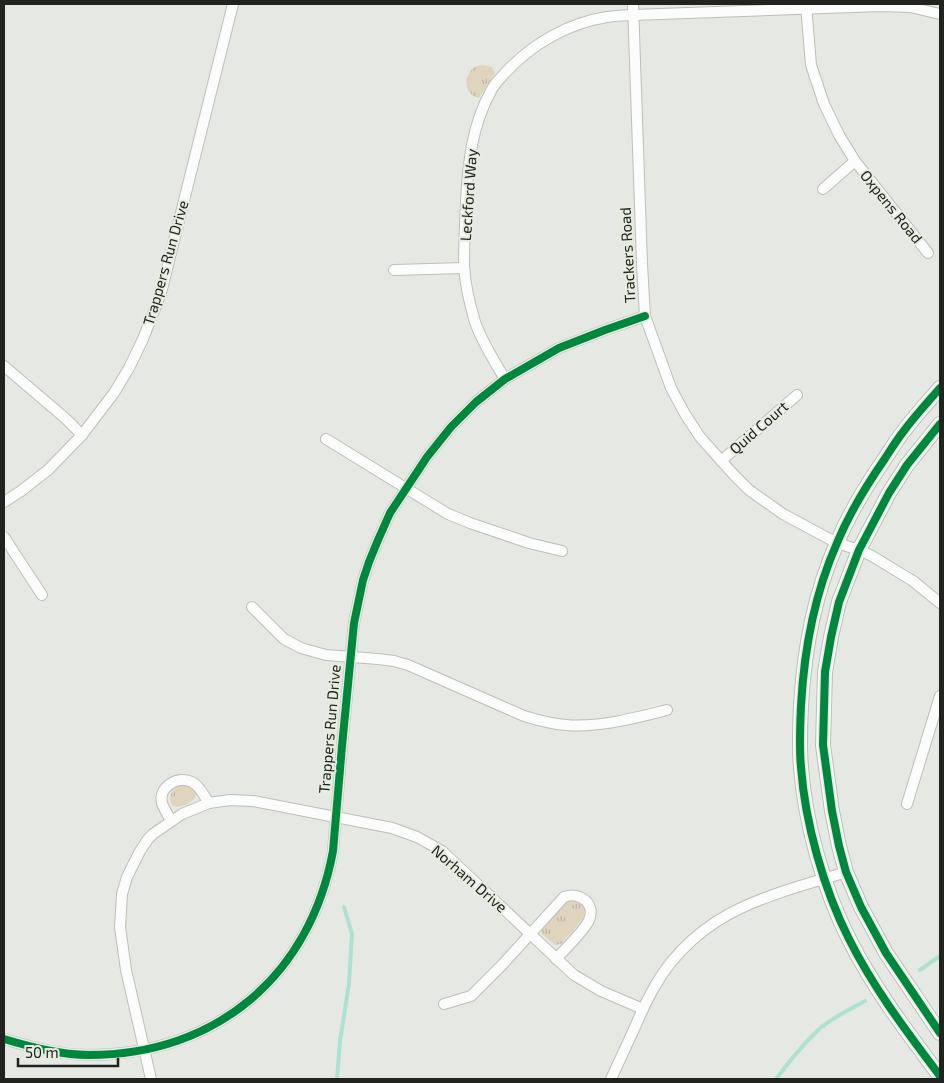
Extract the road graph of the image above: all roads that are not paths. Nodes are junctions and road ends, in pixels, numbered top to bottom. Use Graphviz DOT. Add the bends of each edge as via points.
graph roads {
  1 [pos="234,4"];
  2 [pos="633,4"];
  3 [pos="806,7"];
  4 [pos="940,14"];
  5 [pos="633,15"];
  6 [pos="855,161"];
  7 [pos="823,189"];
  8 [pos="928,253"];
  9 [pos="464,268"];
  10 [pos="394,270"];
  11 [pos="645,316"];
  12 [pos="4,366"];
  13 [pos="505,379"];
  14 [pos="940,388"];
  15 [pos="797,395"];
  16 [pos="940,424"];
  17 [pos="82,436"];
  18 [pos="326,438"];
  19 [pos="721,460"];
  20 [pos="406,488"];
  21 [pos="4,502"];
  22 [pos="4,537"];
  23 [pos="837,543"];
  24 [pos="859,550"];
  25 [pos="562,551"];
  26 [pos="42,595"];
  27 [pos="940,603"];
  28 [pos="252,607"];
  29 [pos="350,657"];
  30 [pos="940,696"];
  31 [pos="667,710"];
  32 [pos="209,803"];
  33 [pos="907,804"];
  34 [pos="336,816"];
  35 [pos="171,821"];
  36 [pos="846,872"];
  37 [pos="824,879"];
  38 [pos="530,934"];
  39 [pos="556,959"];
  40 [pos="444,1004"];
  41 [pos="643,1009"];
  42 [pos="940,1033"];
  43 [pos="4,1039"];
  44 [pos="145,1050"];
  45 [pos="940,1076"];
  46 [pos="151,1079"];
  47 [pos="611,1079"];
  1 -- 17 [label="street, Trappers Run Drive" via="158,301 129,368"];
  2 -- 5 [label="street, Trackers Road"];
  3 -- 4 [label="street, Leckford Way" via="897,7"];
  3 -- 5 [label="street, Leckford Way"];
  3 -- 6 [label="street, Oxpens Road" via="811,65 824,104"];
  5 -- 9 [label="street, Leckford Way" via="592,20 563,30 522,56 492,89 482,110 469,159"];
  5 -- 11 [label="street, Trackers Road"];
  6 -- 7 [label="street, Oxpens Road"];
  6 -- 8 [label="street, Oxpens Road"];
  9 -- 10 [label="street"];
  9 -- 13 [label="street, Leckford Way" via="476,322"];
  11 -- 13 [label="street, Trappers Run Drive" via="559,348"];
  11 -- 19 [label="street, Trackers Road" via="671,388 700,437"];
  12 -- 17 [label="street"];
  13 -- 20 [label="street, Trappers Run Drive" via="451,427"];
  14 -- 23 [label="street" via="903,432 864,491"];
  15 -- 19 [label="street, Quid Court"];
  16 -- 24 [label="street" via="889,493"];
  17 -- 21 [label="street, Trappers Run Drive" via="48,470"];
  18 -- 20 [label="street"];
  19 -- 23 [label="street, Trackers Road" via="766,503"];
  20 -- 25 [label="street" via="448,514 470,523"];
  20 -- 29 [label="street, Trappers Run Drive" via="390,513 363,580"];
  22 -- 26 [label="street"];
  23 -- 24 [label="street, Trackers Road"];
  23 -- 37 [label="street" via="816,601 808,640 800,732 803,791"];
  24 -- 27 [label="street, Trackers Road" via="913,581"];
  24 -- 36 [label="street" via="839,602 825,672 823,745 832,811"];
  28 -- 29 [label="street" via="292,644 326,655"];
  29 -- 31 [label="street" via="408,665 524,716 550,723 592,725"];
  29 -- 34 [label="street, Trappers Run Drive"];
  30 -- 33 [label="street"];
  32 -- 34 [label="street, Norham Drive" via="253,800"];
  32 -- 35 [label="street, Norham Drive"];
  32 -- 35 [label="street" via="192,782 174,782 162,798"];
  34 -- 38 [label="street, Norham Drive" via="392,828 428,842 442,851"];
  34 -- 44 [label="street, Trappers Run Drive" via="331,863 313,919 276,974 236,1012 191,1036"];
  35 -- 44 [label="street, Norham Drive" via="153,834 140,851 126,877 121,901 122,947"];
  36 -- 37 [label="street"];
  36 -- 42 [label="street" via="886,953"];
  37 -- 41 [label="street" via="784,891 726,915 679,953"];
  37 -- 45 [label="street" via="848,938 866,970"];
  38 -- 39 [label="street, Norham Drive"];
  38 -- 39 [label="street" via="564,897 577,896 586,902 591,911 589,920"];
  38 -- 40 [label="street" via="470,996"];
  39 -- 41 [label="street, Norham Drive" via="587,984"];
  41 -- 47 [label="street"];
  43 -- 44 [label="street, Trappers Run Drive" via="69,1054 104,1055"];
  44 -- 46 [label="street, Norham Drive"];
}
